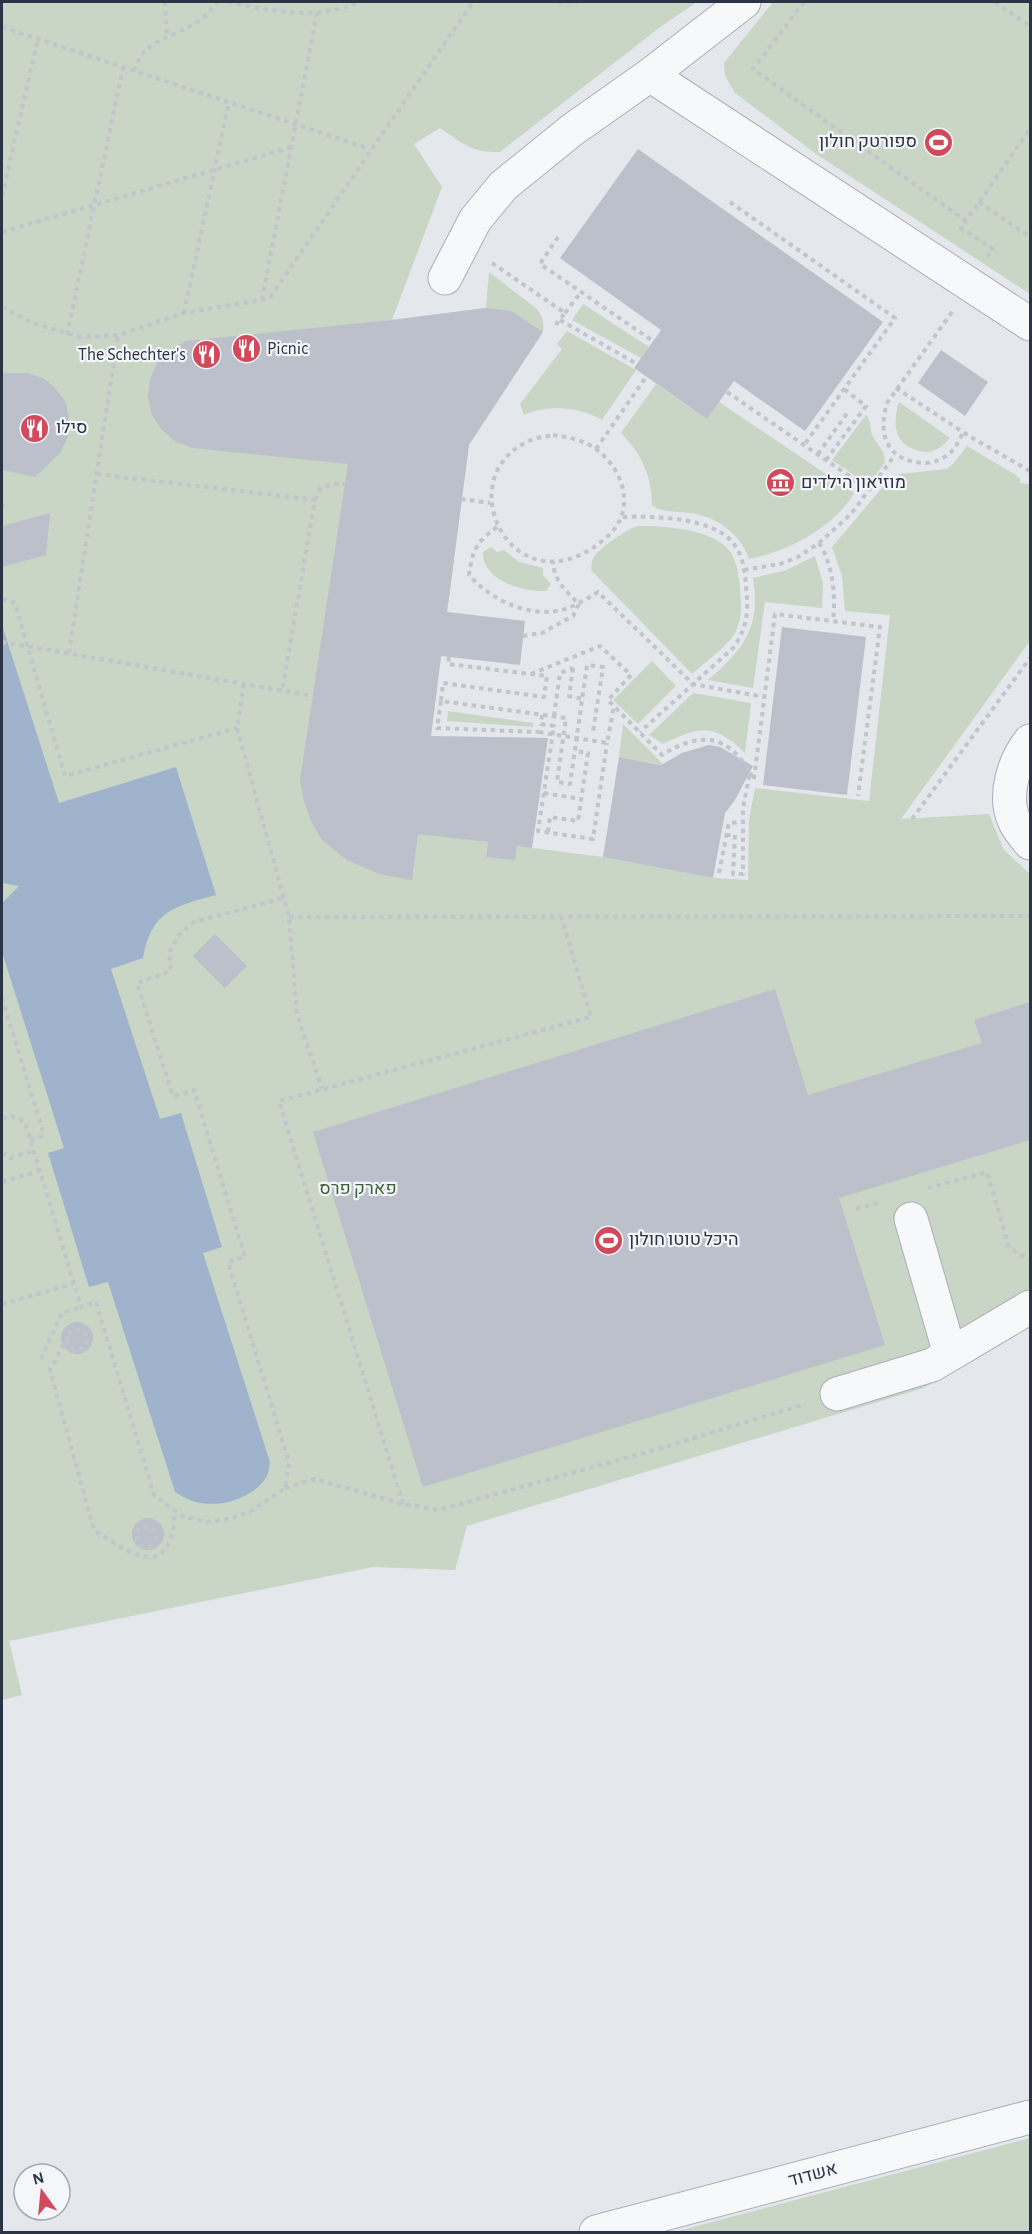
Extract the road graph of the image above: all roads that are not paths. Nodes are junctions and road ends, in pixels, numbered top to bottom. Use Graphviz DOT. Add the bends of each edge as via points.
graph roads {
  1 [pos="744,2"];
  2 [pos="650,75"];
  3 [pos="445,278"];
  4 [pos="1030,324"];
  5 [pos="1030,741"];
  6 [pos="1030,842"];
  7 [pos="907,1203"];
  8 [pos="1030,1307"];
  9 [pos="950,1354"];
  10 [pos="837,1394"];
  11 [pos="1030,2117"];
  12 [pos="596,2232"];
  1 -- 2 [label="street"];
  2 -- 3 [label="street" via="572,130 503,186 475,220"];
  2 -- 4 [label="street"];
  5 -- 6 [label="street" via="1021,753 1009,799 1014,820"];
  7 -- 9 [label="street"];
  8 -- 9 [label="street"];
  9 -- 10 [label="street" via="932,1365"];
  11 -- 12 [label="street, אשדוד"];
}
